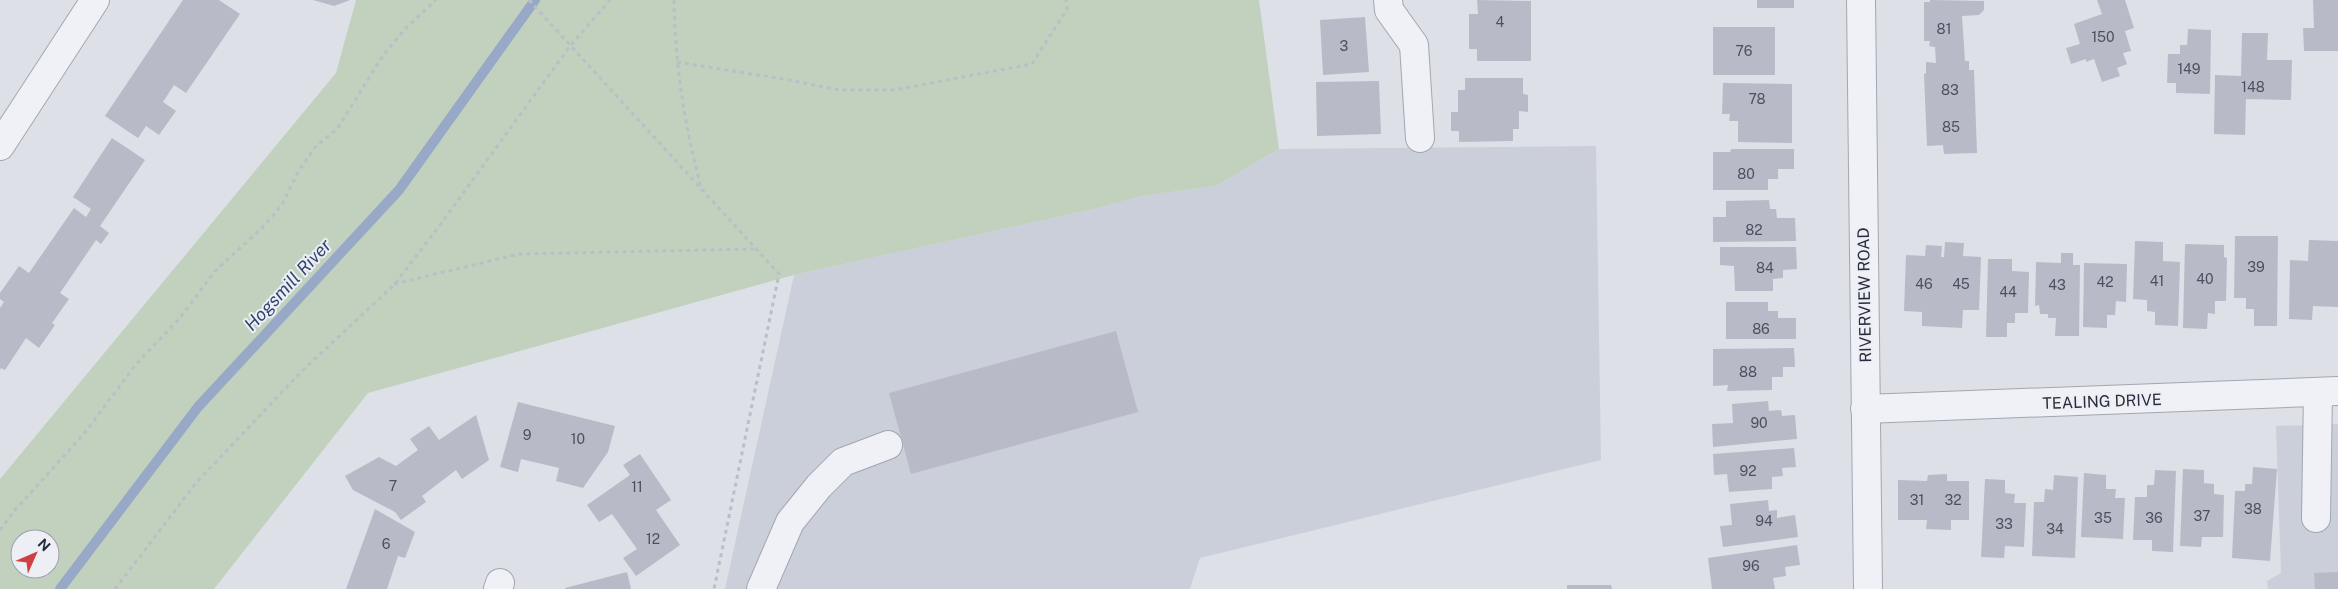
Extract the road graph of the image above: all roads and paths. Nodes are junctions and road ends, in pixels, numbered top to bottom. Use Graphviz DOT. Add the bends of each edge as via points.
graph roads {
  1 [pos="95,0"];
  2 [pos="436,0"];
  3 [pos="529,0"];
  4 [pos="610,0"];
  5 [pos="674,0"];
  6 [pos="1066,0"];
  7 [pos="1388,0"];
  8 [pos="1862,0"];
  9 [pos="570,46"];
  10 [pos="677,62"];
  11 [pos="1420,138"];
  12 [pos="0,146"];
  13 [pos="703,192"];
  14 [pos="755,249"];
  15 [pos="394,285"];
  16 [pos="2328,392"];
  17 [pos="1865,409"];
  18 [pos="888,445"];
  19 [pos="2316,518"];
  20 [pos="0,530"];
  21 [pos="115,589"];
  22 [pos="714,589"];
  23 [pos="761,589"];
  24 [pos="1868,589"];
  1 -- 12 [label="street"];
  2 -- 20 [label="path" via="384,54 338,129 315,147 282,204 261,229 216,271 180,318 137,363 83,435"];
  3 -- 9 [label="path"];
  4 -- 9 [label="path"];
  5 -- 10 [label="path"];
  6 -- 10 [label="path" via="1067,9 1032,64 894,90 839,90"];
  7 -- 11 [label="street" via="1389,10 1414,45"];
  8 -- 17 [label="street, RIVERVIEW ROAD"];
  9 -- 13 [label="path"];
  9 -- 15 [label="path"];
  10 -- 13 [label="path" via="687,134"];
  13 -- 14 [label="path"];
  14 -- 15 [label="path" via="519,254"];
  14 -- 22 [label="path" via="779,274"];
  15 -- 21 [label="path" via="302,372 196,483"];
  16 -- 17 [label="street, TEALING DRIVE"];
  16 -- 19 [label="street"];
  17 -- 24 [label="street, RIVERVIEW ROAD"];
  18 -- 23 [label="street" via="843,462 819,486 790,522"];
}
